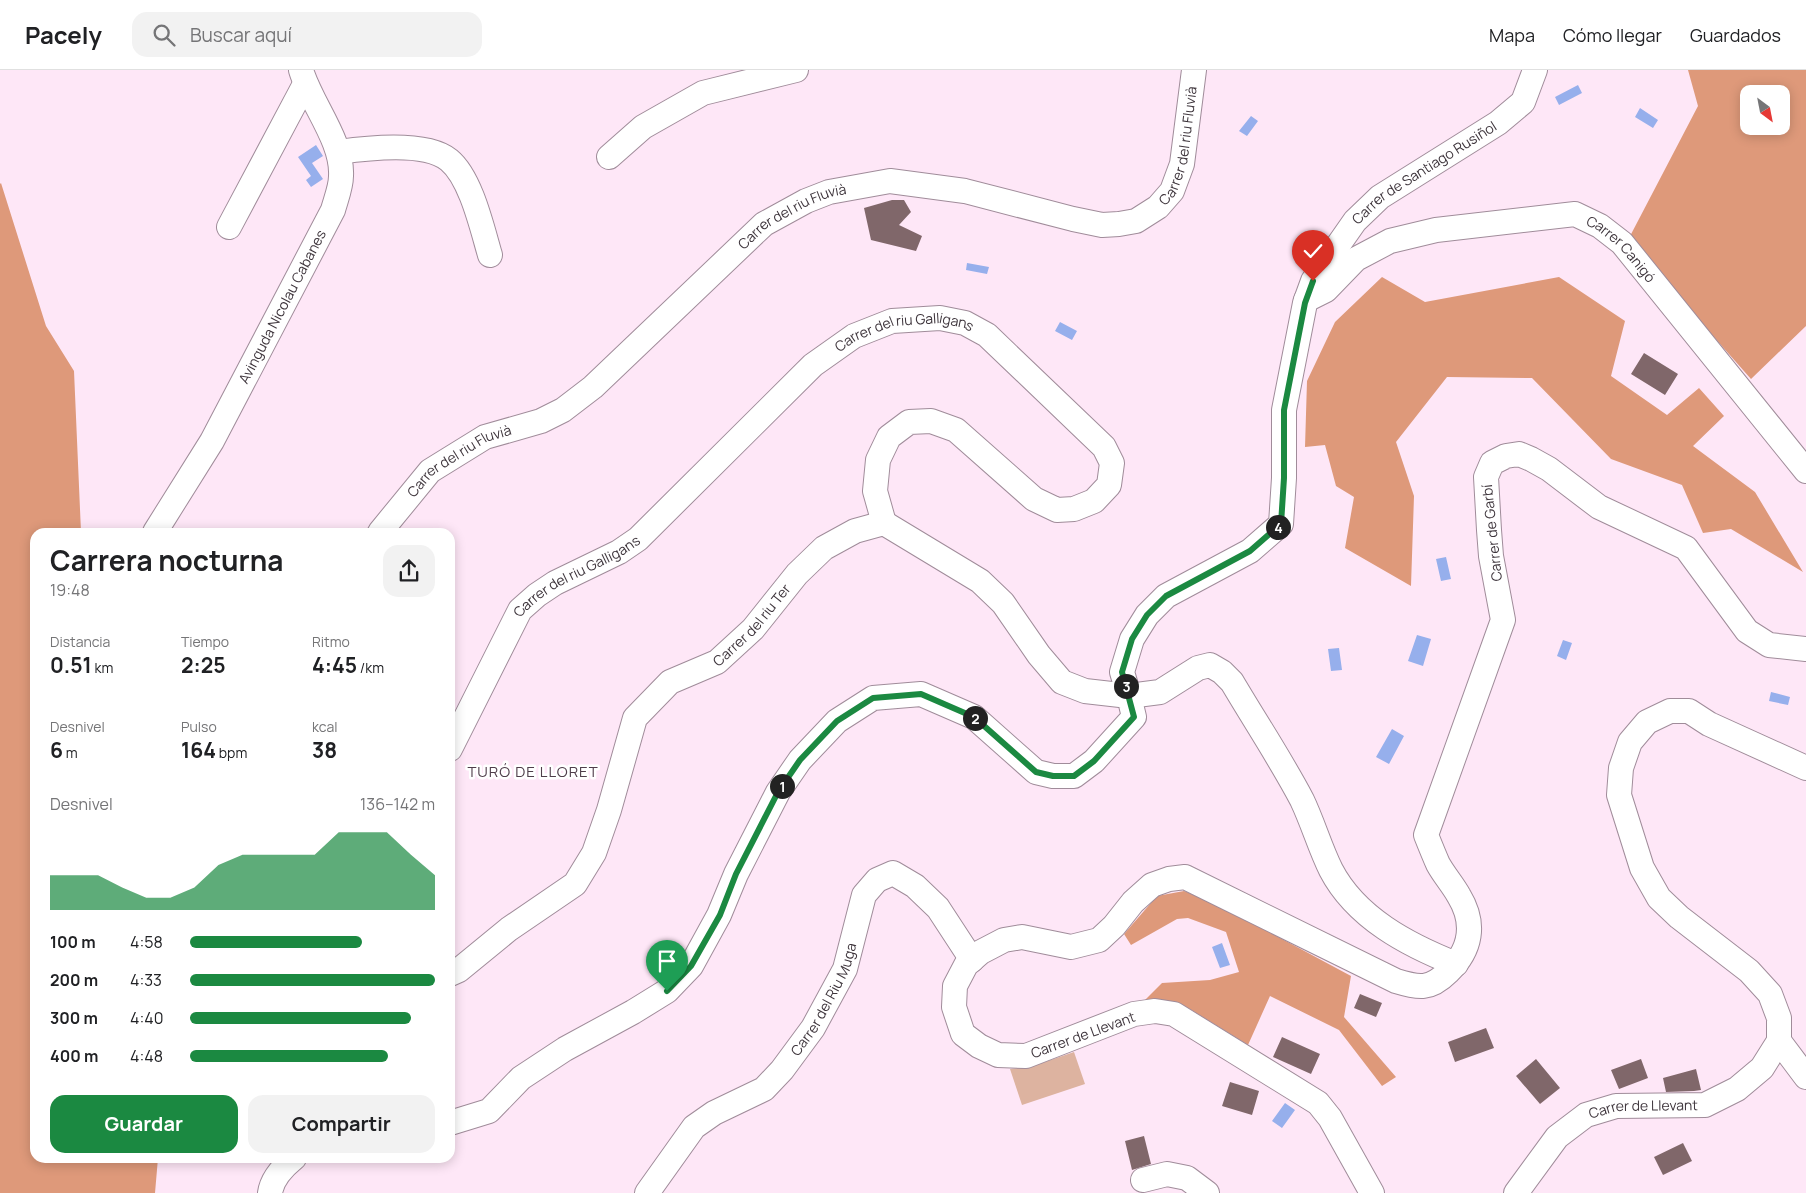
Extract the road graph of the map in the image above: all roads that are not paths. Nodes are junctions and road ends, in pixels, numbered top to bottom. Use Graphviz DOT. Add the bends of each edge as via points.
graph roads {
  1 [pos="796,70"];
  2 [pos="1194,70"];
  3 [pos="1535,70"];
  4 [pos="303,77"];
  5 [pos="339,152"];
  6 [pos="609,157"];
  7 [pos="229,227"];
  8 [pos="490,255"];
  9 [pos="1306,300"];
  10 [pos="1806,471"];
  11 [pos="884,523"];
  12 [pos="158,528"];
  13 [pos="383,528"];
  14 [pos="1806,649"];
  15 [pos="1129,696"];
  16 [pos="455,739"];
  17 [pos="1806,768"];
  18 [pos="972,960"];
  19 [pos="1456,964"];
  20 [pos="455,972"];
  21 [pos="1779,1041"];
  22 [pos="1806,1077"];
  23 [pos="455,1121"];
  24 [pos="288,1163"];
  25 [pos="1143,1180"];
  26 [pos="270,1193"];
  27 [pos="647,1193"];
  28 [pos="1207,1193"];
  29 [pos="1372,1193"];
  30 [pos="1516,1193"];
  1 -- 6 [label="street" via="703,93 643,127"];
  2 -- 13 [label="street, Carrer del riu Fluvià" via="1182,164 1172,191 1158,207 1136,221 1102,224 965,191 890,181 829,192 806,201 764,224 593,387 563,410 541,421 486,437 430,472"];
  3 -- 9 [label="street, Carrer de Santiago Rusiñol" via="1523,102 1498,123 1380,197 1355,221 1313,281"];
  4 -- 5 [label="street, Avinguda Nicolau Cabanes"];
  4 -- 7 [label="street"];
  5 -- 8 [label="street" via="369,148 425,149 448,159 461,175 474,203"];
  5 -- 12 [label="street, Avinguda Nicolau Cabanes" via="341,176 333,210 212,442"];
  9 -- 10 [label="street, Carrer Canigó" via="1326,290 1356,259 1390,241 1436,230 1575,214 1600,226 1622,243"];
  9 -- 15 [label="street, Carrer de Santiago Rusiñol" via="1284,410 1281,524 1250,551 1166,596 1147,615 1132,639 1122,672"];
  11 -- 15 [label="street" via="980,581 1003,603 1062,682 1085,691"];
  11 -- 16 [label="street, Carrer del riu Galligans" via="875,491 878,460 889,437 909,422 931,421 956,430 1034,499 1057,510 1074,509 1094,501 1110,485 1112,463 1104,447 987,335 965,323 940,318 892,321 854,336 813,365 638,539 619,552 555,583 520,610"];
  11 -- 20 [label="street, Carrer del riu Ter" via="855,531 824,548 797,574 753,629 731,649 716,662 670,682 635,718 594,853 574,884"];
  14 -- 19 [label="street, Carrer de Garbí" via="1769,645 1747,631 1686,548 1600,507 1531,459 1519,454 1492,463 1486,477 1489,530 1503,620 1426,835 1470,922 1468,942"];
  15 -- 19 [label="street" via="1160,692 1198,668 1210,665 1222,672 1232,682 1301,798 1331,870 1346,895 1368,917 1427,953"];
  15 -- 23 [label="street, Carrer de Santiago Rusiñol" via="1134,717 1094,761 1074,776 1036,772 974,717 921,694 873,698 837,721 800,760 778,792 736,874 720,915 691,966 667,991 529,1073 489,1111"];
  17 -- 21 [label="street" via="1709,724 1689,711 1670,711 1647,722 1630,742 1621,768 1619,795 1642,868 1659,898 1749,971 1770,994 1779,1018"];
  18 -- 19 [label="street, Carrer de Llevant" via="1004,940 1022,937 1071,947 1099,940 1152,885 1186,877 1396,981 1416,987 1438,982"];
  18 -- 27 [label="street, Carrer del Riu Muga" via="938,908 915,886 893,874 877,880 864,895 845,969 812,1028 787,1063 764,1089 714,1113 694,1128"];
  18 -- 29 [label="street, Carrer de Llevant" via="955,986 954,1007 963,1034 979,1046 998,1055 1026,1056 1134,1014 1155,1011 1174,1014 1318,1103 1330,1118"];
  21 -- 22 [label="street"];
  21 -- 30 [label="street, Carrer de Llevant" via="1762,1068 1738,1089 1705,1105 1616,1106 1586,1116 1557,1137"];
  24 -- 26 [label="street" via="271,1185"];
  25 -- 28 [label="street" via="1168,1174 1187,1178"];
}
